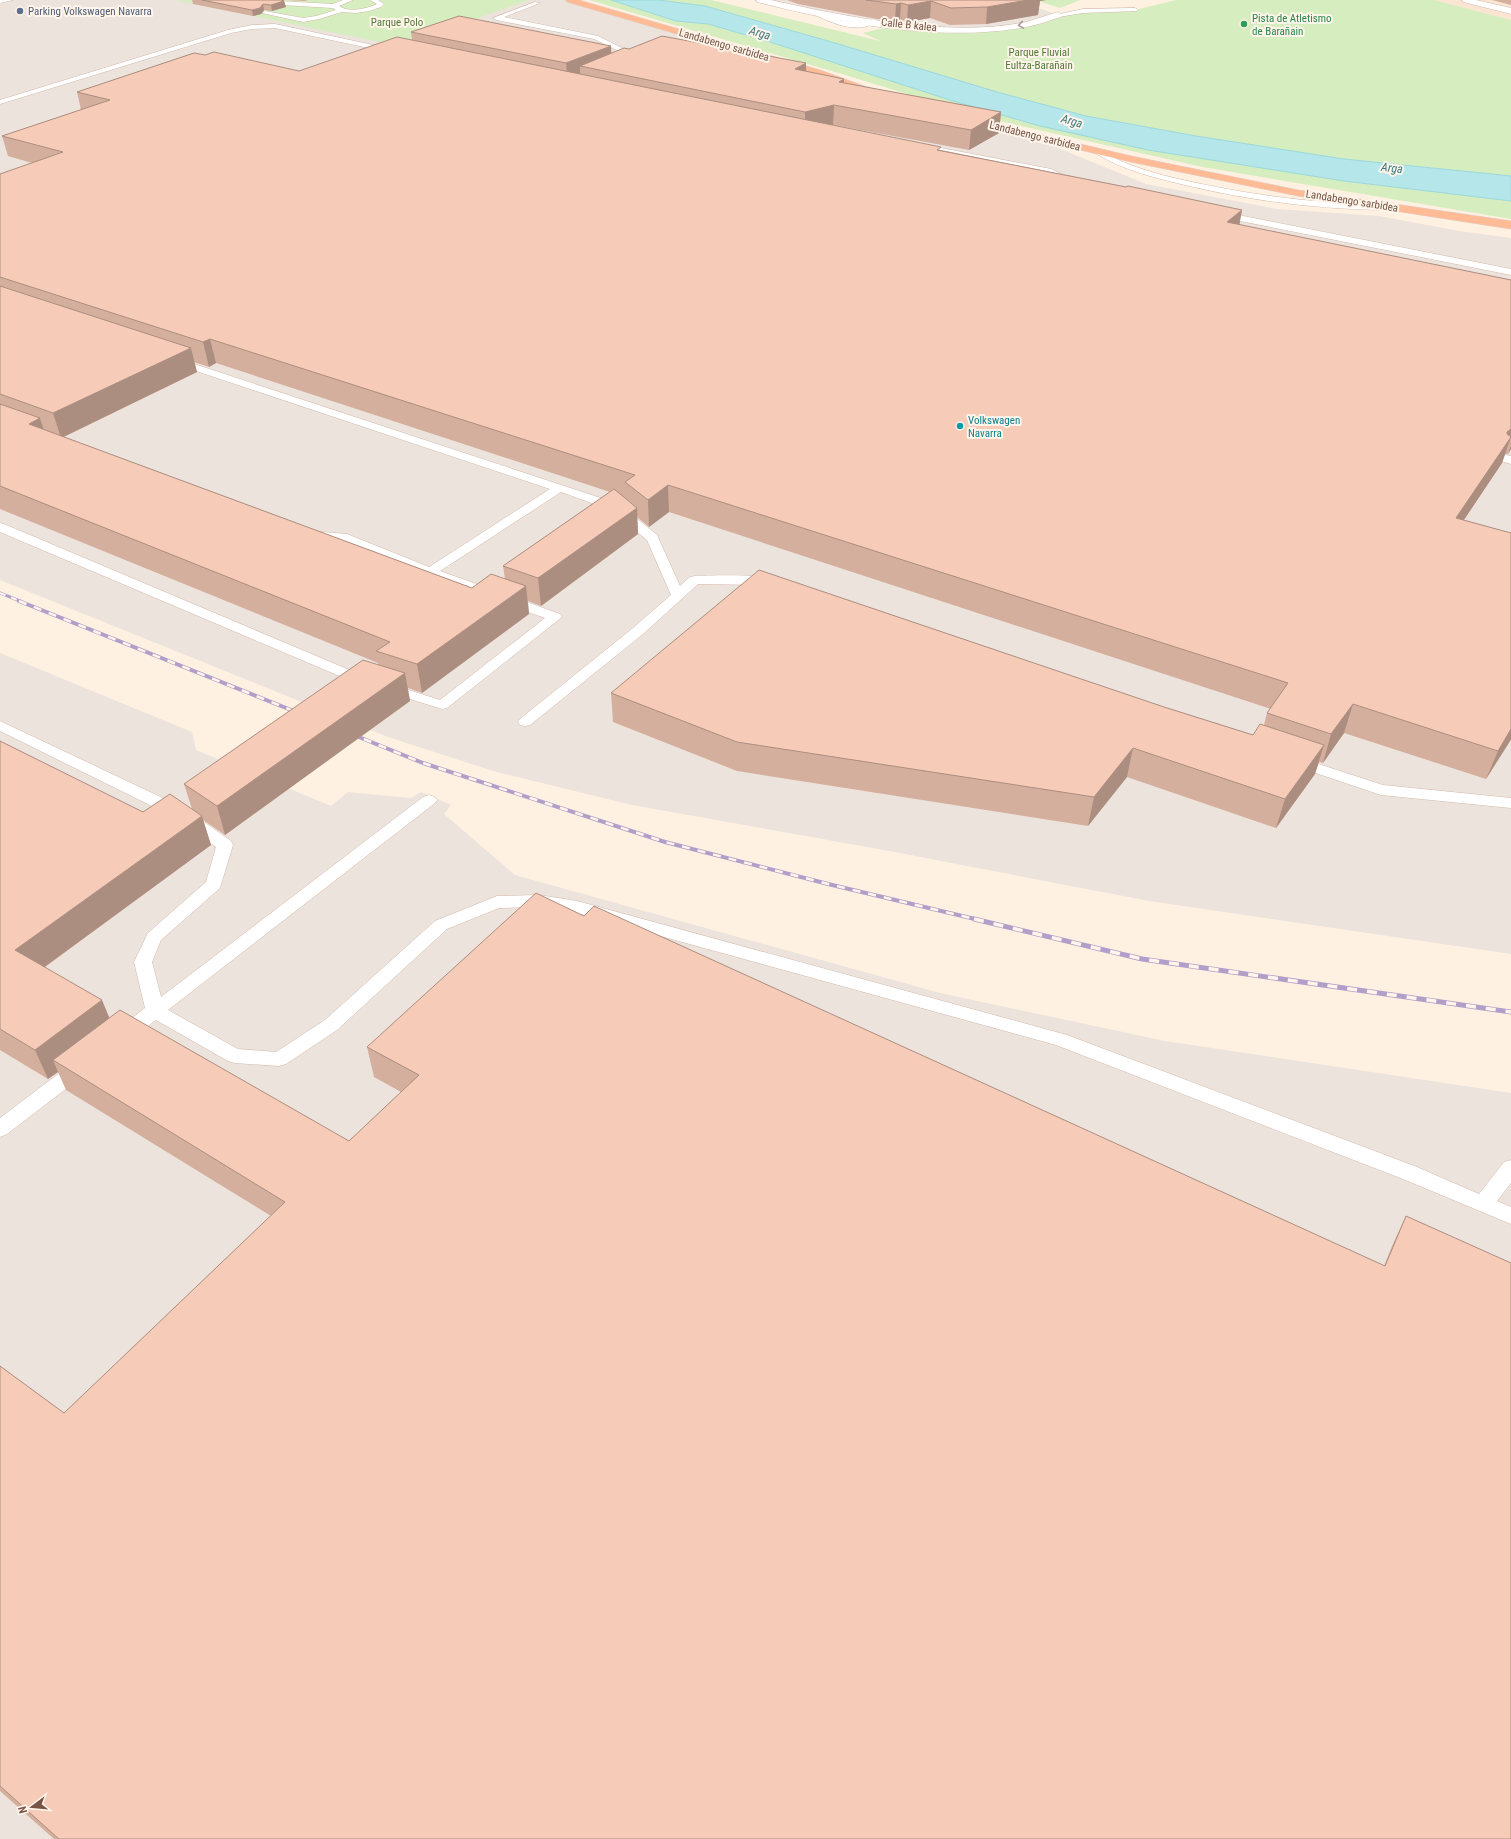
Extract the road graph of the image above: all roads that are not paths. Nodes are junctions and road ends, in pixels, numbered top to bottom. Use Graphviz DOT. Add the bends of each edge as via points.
graph roads {
  1 [pos="10,0"];
  2 [pos="263,0"];
  3 [pos="307,0"];
  4 [pos="327,0"];
  5 [pos="350,0"];
  6 [pos="374,0"];
  7 [pos="570,0"];
  8 [pos="760,0"];
  9 [pos="1466,0"];
  10 [pos="0,1"];
  11 [pos="537,3"];
  12 [pos="293,4"];
  13 [pos="339,6"];
  14 [pos="1044,10"];
  15 [pos="1135,10"];
  16 [pos="1511,12"];
  17 [pos="265,13"];
  18 [pos="1058,14"];
  19 [pos="496,18"];
  20 [pos="489,21"];
  21 [pos="400,52"];
  22 [pos="627,61"];
  23 [pos="888,97"];
  24 [pos="0,102"];
  25 [pos="962,119"];
  26 [pos="910,143"];
  27 [pos="1080,185"];
  28 [pos="1211,212"];
  29 [pos="1511,225"];
  30 [pos="1511,272"];
  31 [pos="158,355"];
  32 [pos="558,489"];
  33 [pos="0,527"];
  34 [pos="295,532"];
  35 [pos="430,572"];
  36 [pos="784,589"];
  37 [pos="678,596"];
  38 [pos="525,722"];
  39 [pos="0,725"];
  40 [pos="1283,757"];
  41 [pos="429,800"];
  42 [pos="1511,803"];
  43 [pos="155,1011"];
  44 [pos="111,1044"];
  45 [pos="93,1058"];
  46 [pos="0,1129"];
  47 [pos="1511,1168"];
  48 [pos="1483,1204"];
  49 [pos="1511,1216"];
  1 -- 10 [label="lane"];
  2 -- 12 [label="lane"];
  3 -- 12 [label="lane"];
  4 -- 13 [label="lane"];
  5 -- 13 [label="lane"];
  6 -- 13 [label="lane" via="381,4 375,8 358,11"];
  7 -- 23 [label="highway, Landabengo sarbidea" via="817,72"];
  18 -- 8 [label="street, Calle B kalea, one-way" via="1023,24 972,30 874,21 813,12"];
  9 -- 16 [label="street"];
  11 -- 19 [label="lane"];
  12 -- 13 [label="lane"];
  13 -- 17 [label="lane" via="317,18 303,20"];
  14 -- 18 [label="street"];
  15 -- 18 [label="lane"];
  19 -- 20 [label="lane"];
  19 -- 22 [label="lane" via="596,37 638,58"];
  21 -- 24 [label="lane" via="275,26 252,27 230,31"];
  25 -- 29 [label="highway, Landabengo sarbidea" via="1098,152 1291,192"];
  26 -- 27 [label="lane" via="1051,172"];
  28 -- 30 [label="lane"];
  31 -- 32 [label="lane"];
  32 -- 35 [label="lane"];
  32 -- 37 [label="lane" via="615,507 652,538"];
  33 -- 35 [label="lane" via="354,677 442,705 555,617"];
  34 -- 35 [label="lane" via="343,537"];
  36 -- 37 [label="lane" via="762,581 695,580"];
  37 -- 38 [label="lane"];
  39 -- 43 [label="lane" via="178,812 225,846 214,884 154,937 143,962"];
  40 -- 42 [label="lane" via="1381,790"];
  41 -- 43 [label="lane"];
  43 -- 44 [label="lane"];
  43 -- 48 [label="lane" via="235,1056 279,1060 331,1025 441,925 497,902 539,901 577,907 1061,1040 1410,1173"];
  45 -- 46 [label="lane"];
  47 -- 48 [label="lane"];
  48 -- 49 [label="lane"];
}
